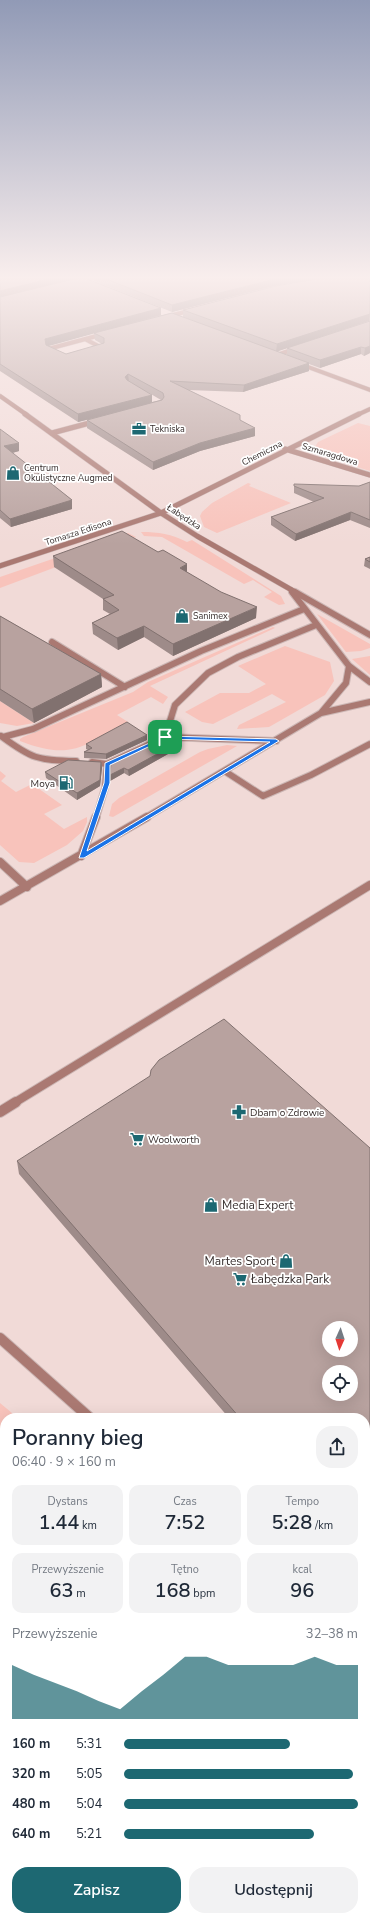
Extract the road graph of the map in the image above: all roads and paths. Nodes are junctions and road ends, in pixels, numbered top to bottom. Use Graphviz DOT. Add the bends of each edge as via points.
graph roads {
  1 [pos="302,365"];
  2 [pos="370,390"];
  3 [pos="0,396"];
  4 [pos="370,409"];
  5 [pos="101,420"];
  6 [pos="52,433"];
  7 [pos="286,449"];
  8 [pos="370,475"];
  9 [pos="161,513"];
  10 [pos="0,566"];
  11 [pos="291,590"];
  12 [pos="304,609"];
  13 [pos="316,625"];
  14 [pos="370,635"];
  15 [pos="52,642"];
  16 [pos="349,666"];
  17 [pos="370,682"];
  18 [pos="125,687"];
  19 [pos="370,702"];
  20 [pos="321,713"];
  21 [pos="1,737"];
  22 [pos="165,737"];
  23 [pos="276,741"];
  24 [pos="370,744"];
  25 [pos="107,764"];
  26 [pos="226,772"];
  27 [pos="81,856"];
  28 [pos="0,862"];
  29 [pos="370,885"];
  30 [pos="27,887"];
  31 [pos="0,901"];
  32 [pos="0,1112"];
  33 [pos="0,1338"];
  34 [pos="84,1413"];
  1 -- 2 [label="street"];
  3 -- 6 [label="street, Łabędzka"];
  4 -- 7 [label="street, Chemiczna"];
  5 -- 6 [label="street"];
  6 -- 9 [label="street, Łabędzka"];
  7 -- 8 [label="street, Szmaragdowa"];
  7 -- 9 [label="street, Chemiczna"];
  9 -- 10 [label="street, Tomasza Edisona"];
  9 -- 11 [label="street, Łabędzka"];
  11 -- 12 [label="street"];
  11 -- 14 [label="street, Łabędzka"];
  12 -- 13 [label="street"];
  12 -- 18 [label="street" via="264,623"];
  13 -- 16 [label="street"];
  13 -- 22 [label="street" via="238,657 208,673 175,705"];
  15 -- 18 [label="street"];
  16 -- 17 [label="street"];
  16 -- 20 [label="street" via="346,683"];
  18 -- 21 [label="street" via="33,729"];
  19 -- 20 [label="street"];
  20 -- 23 [label="street"];
  21 -- 25 [label="street" via="25,754 44,760"];
  22 -- 23 [label="street"];
  22 -- 25 [label="street"];
  23 -- 26 [label="street"];
  24 -- 26 [label="street" via="311,775 263,796"];
  25 -- 27 [label="street" via="107,783"];
  26 -- 27 [label="street"];
  27 -- 30 [label="street"];
  28 -- 30 [label="street"];
  29 -- 32 [label="street"];
  30 -- 31 [label="street"];
  33 -- 34 [label="street"];
}
